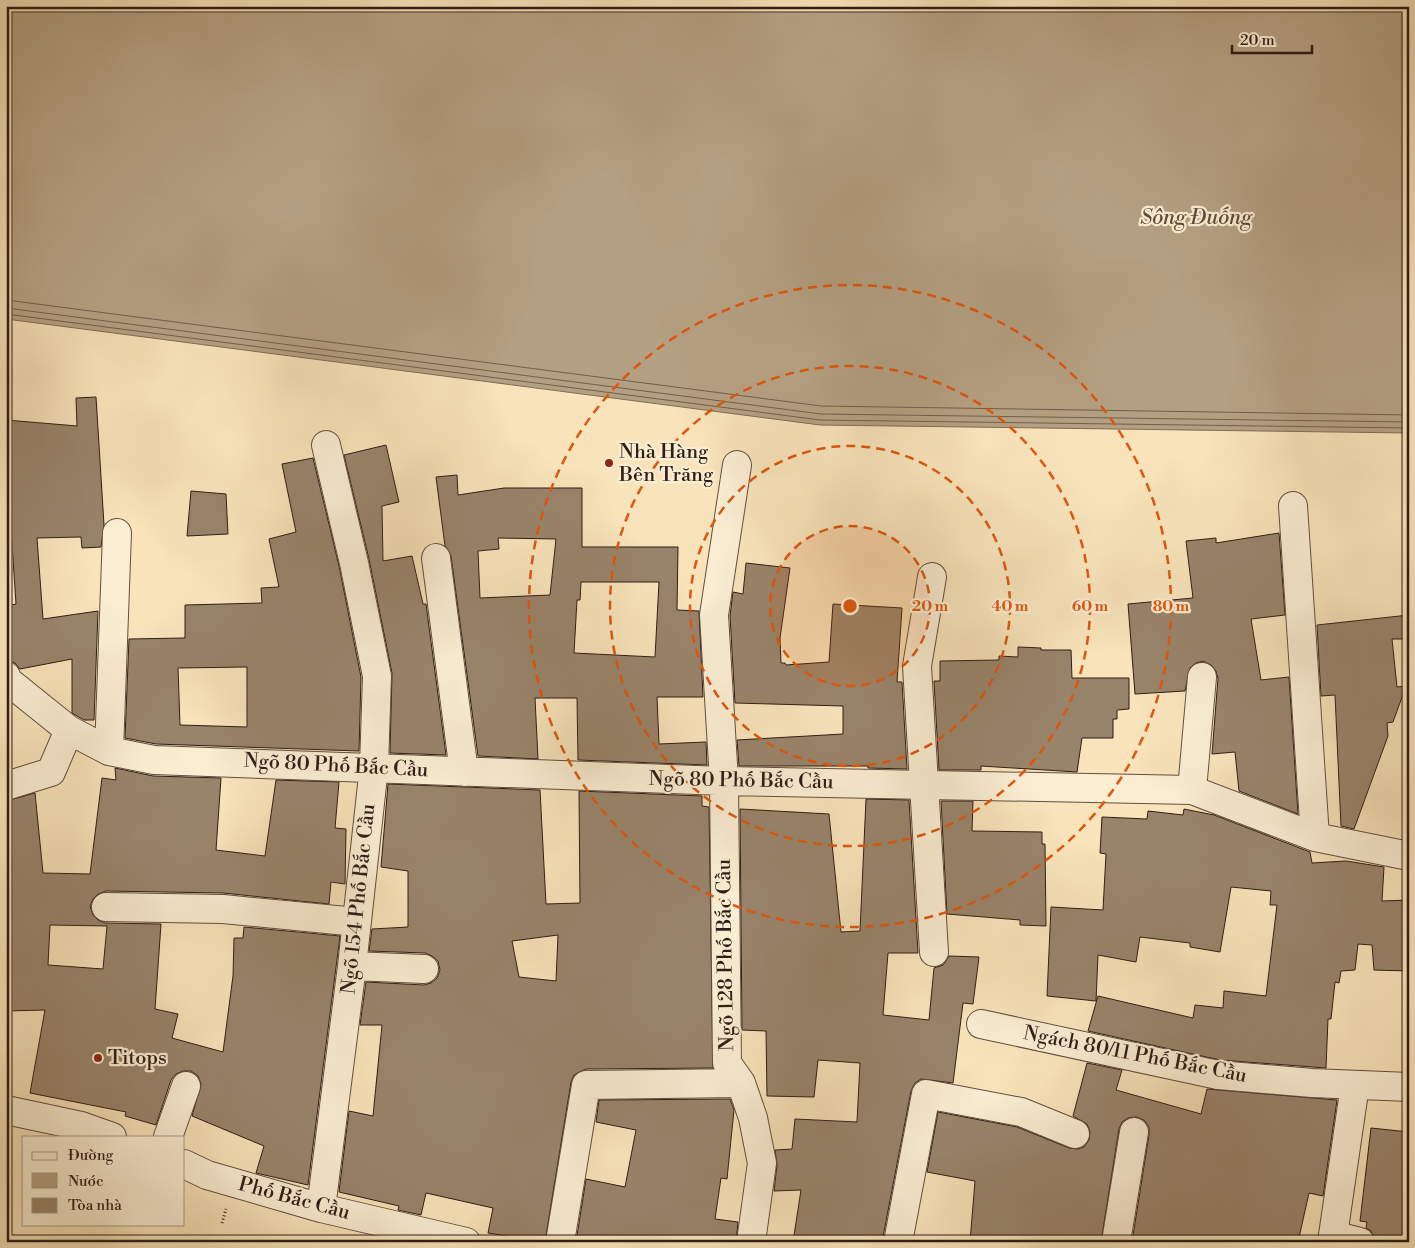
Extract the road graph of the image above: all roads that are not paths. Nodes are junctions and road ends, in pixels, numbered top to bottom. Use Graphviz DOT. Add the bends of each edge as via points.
graph roads {
  1 [pos="326,445"];
  2 [pos="737,466"];
  3 [pos="1293,506"];
  4 [pos="117,533"];
  5 [pos="436,558"];
  6 [pos="932,576"];
  7 [pos="6,676"];
  8 [pos="1202,677"];
  9 [pos="70,730"];
  10 [pos="109,751"];
  11 [pos="374,767"];
  12 [pos="464,772"];
  13 [pos="724,781"];
  14 [pos="924,784"];
  15 [pos="6,786"];
  16 [pos="1192,790"];
  17 [pos="1315,837"];
  18 [pos="1409,856"];
  19 [pos="106,907"];
  20 [pos="357,922"];
  21 [pos="934,952"];
  22 [pos="352,966"];
  23 [pos="424,969"];
  24 [pos="981,1024"];
  25 [pos="741,1083"];
  26 [pos="1355,1085"];
  27 [pos="186,1086"];
  28 [pos="1409,1087"];
  29 [pos="6,1110"];
  30 [pos="1134,1132"];
  31 [pos="1075,1134"];
  32 [pos="109,1136"];
  33 [pos="168,1136"];
  34 [pos="185,1164"];
  35 [pos="321,1208"];
  36 [pos="1333,1238"];
  37 [pos="466,1242"];
  38 [pos="560,1242"];
  39 [pos="751,1242"];
  40 [pos="898,1242"];
  41 [pos="1116,1242"];
  42 [pos="1360,1242"];
  1 -- 11 [label="street, Ngõ 154 Phố Bắc Cầu" via="377,676"];
  2 -- 13 [label="street, Ngõ 128 Phố Bắc Cầu" via="714,615"];
  3 -- 17 [label="street"];
  4 -- 10 [label="street"];
  5 -- 12 [label="street"];
  6 -- 14 [label="street" via="917,666"];
  7 -- 9 [label="street, Ngõ 80 Phố Bắc Cầu" via="8,681"];
  8 -- 16 [label="street"];
  9 -- 10 [label="street, Ngõ 80 Phố Bắc Cầu"];
  9 -- 15 [label="street" via="51,772"];
  10 -- 11 [label="street, Ngõ 80 Phố Bắc Cầu" via="154,760"];
  11 -- 12 [label="street, Ngõ 80 Phố Bắc Cầu"];
  11 -- 20 [label="street, Ngõ 154 Phố Bắc Cầu"];
  12 -- 13 [label="street, Ngõ 80 Phố Bắc Cầu"];
  13 -- 14 [label="street, Ngõ 80 Phố Bắc Cầu"];
  13 -- 25 [label="street, Ngõ 128 Phố Bắc Cầu" via="727,1063"];
  14 -- 16 [label="street, Ngõ 80 Phố Bắc Cầu"];
  14 -- 21 [label="street"];
  16 -- 17 [label="street, Ngõ 80 Phố Bắc Cầu"];
  17 -- 18 [label="street, Ngõ 80 Phố Bắc Cầu"];
  19 -- 20 [label="street" via="223,909"];
  20 -- 22 [label="street, Ngõ 154 Phố Bắc Cầu"];
  22 -- 23 [label="street"];
  22 -- 35 [label="street, Ngõ 154 Phố Bắc Cầu"];
  24 -- 26 [label="street, Ngách 80/11 Phố Bắc Cầu" via="1218,1075"];
  25 -- 38 [label="street" via="586,1086"];
  25 -- 39 [label="street, Ngõ 128 Phố Bắc Cầu" via="753,1118 762,1163"];
  26 -- 28 [label="street, Ngách 80/11 Phố Bắc Cầu"];
  26 -- 36 [label="street"];
  27 -- 33 [label="street"];
  29 -- 32 [label="street" via="81,1126"];
  30 -- 41 [label="street"];
  31 -- 40 [label="street" via="1021,1112 926,1094"];
  34 -- 35 [label="street, Phố Bắc Cầu" via="207,1175"];
  35 -- 37 [label="street, Phố Bắc Cầu"];
  36 -- 42 [label="street"];
}
